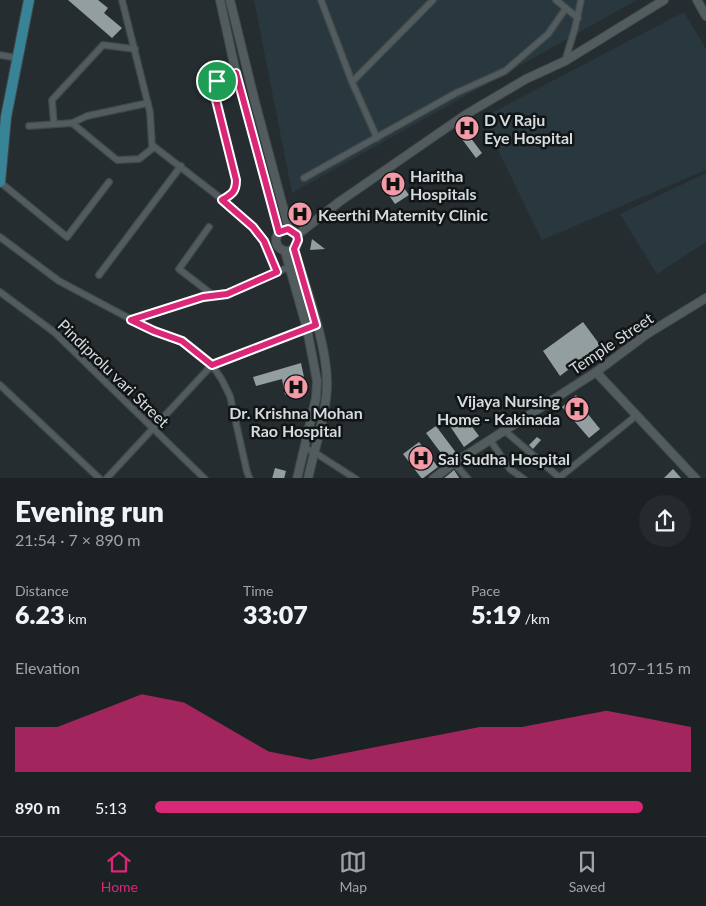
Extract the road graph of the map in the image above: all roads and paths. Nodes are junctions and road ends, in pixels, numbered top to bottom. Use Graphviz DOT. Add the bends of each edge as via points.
graph roads {
  1 [pos="29,0"];
  2 [pos="122,0"];
  3 [pos="220,0"];
  4 [pos="230,0"];
  5 [pos="321,0"];
  6 [pos="434,0"];
  7 [pos="556,0"];
  8 [pos="582,0"];
  9 [pos="664,0"];
  10 [pos="697,0"];
  11 [pos="566,8"];
  12 [pos="706,16"];
  13 [pos="578,18"];
  14 [pos="135,49"];
  15 [pos="0,55"];
  16 [pos="17,58"];
  17 [pos="565,61"];
  18 [pos="236,73"];
  19 [pos="352,82"];
  20 [pos="148,103"];
  21 [pos="72,123"];
  22 [pos="54,124"];
  23 [pos="29,126"];
  24 [pos="377,138"];
  25 [pos="153,148"];
  26 [pos="181,166"];
  27 [pos="304,178"];
  28 [pos="0,182"];
  29 [pos="108,182"];
  30 [pos="222,200"];
  31 [pos="209,227"];
  32 [pos="288,229"];
  33 [pos="279,232"];
  34 [pos="297,235"];
  35 [pos="0,237"];
  36 [pos="294,249"];
  37 [pos="285,251"];
  38 [pos="289,267"];
  39 [pos="277,272"];
  40 [pos="100,275"];
  41 [pos="0,292"];
  42 [pos="214,296"];
  43 [pos="706,298"];
  44 [pos="131,320"];
  45 [pos="316,325"];
  46 [pos="307,328"];
  47 [pos="212,365"];
  48 [pos="596,372"];
  49 [pos="0,385"];
  50 [pos="637,415"];
  51 [pos="153,429"];
  52 [pos="505,431"];
  53 [pos="490,440"];
  54 [pos="304,448"];
  55 [pos="314,452"];
  56 [pos="454,463"];
  57 [pos="100,478"];
  58 [pos="106,478"];
  59 [pos="205,478"];
  60 [pos="250,478"];
  61 [pos="298,478"];
  62 [pos="308,478"];
  63 [pos="356,478"];
  64 [pos="433,478"];
  65 [pos="468,478"];
  66 [pos="524,478"];
  67 [pos="561,478"];
  68 [pos="696,478"];
  1 -- 16 [label="main road"];
  2 -- 14 [label="street"];
  3 -- 18 [label="street"];
  4 -- 32 [label="street"];
  5 -- 19 [label="street"];
  6 -- 19 [label="street"];
  7 -- 11 [label="street"];
  8 -- 13 [label="street"];
  9 -- 17 [label="street"];
  10 -- 12 [label="street"];
  11 -- 13 [label="street"];
  11 -- 24 [label="street" via="548,34 505,71 456,93"];
  13 -- 17 [label="street"];
  14 -- 20 [label="street"];
  14 -- 22 [label="street" via="103,45 52,100"];
  15 -- 16 [label="street"];
  16 -- 28 [label="main road" via="6,117"];
  17 -- 34 [label="street" via="526,79 465,115"];
  18 -- 30 [label="street" via="217,81 214,86 236,180 233,194"];
  18 -- 33 [label="street"];
  19 -- 24 [label="street"];
  20 -- 21 [label="street" via="87,116"];
  20 -- 25 [label="street"];
  21 -- 22 [label="street"];
  21 -- 25 [label="street" via="117,160 139,159"];
  22 -- 23 [label="street"];
  24 -- 27 [label="street"];
  25 -- 26 [label="street"];
  26 -- 30 [label="street"];
  26 -- 40 [label="street"];
  28 -- 29 [label="street" via="67,237"];
  30 -- 39 [label="street" via="264,241"];
  31 -- 42 [label="street" via="179,269"];
  32 -- 33 [label="street"];
  32 -- 34 [label="street"];
  33 -- 37 [label="street" via="277,246"];
  34 -- 36 [label="street"];
  35 -- 44 [label="street" via="59,281"];
  36 -- 37 [label="street"];
  36 -- 45 [label="street"];
  37 -- 38 [label="street"];
  38 -- 39 [label="street"];
  38 -- 46 [label="street"];
  39 -- 42 [label="street" via="227,294"];
  41 -- 51 [label="street, Pindiprolu vari Street" via="54,332"];
  42 -- 44 [label="street"];
  43 -- 48 [label="street, Temple Street" via="647,334"];
  44 -- 47 [label="street" via="182,341"];
  45 -- 46 [label="street"];
  45 -- 55 [label="street" via="327,384"];
  46 -- 47 [label="street"];
  46 -- 54 [label="street" via="317,381"];
  47 -- 51 [label="street"];
  47 -- 60 [label="street" via="230,396"];
  48 -- 50 [label="street"];
  48 -- 52 [label="street, Temple Street"];
  49 -- 57 [label="street"];
  50 -- 67 [label="street"];
  50 -- 68 [label="street"];
  51 -- 58 [label="street"];
  51 -- 59 [label="street, Pindiprolu vari Street"];
  52 -- 53 [label="street, Temple Street"];
  52 -- 67 [label="street"];
  53 -- 56 [label="street, Temple Street"];
  53 -- 66 [label="street" via="510,469"];
  54 -- 55 [label="street"];
  54 -- 61 [label="street"];
  55 -- 62 [label="street"];
  55 -- 63 [label="street"];
  56 -- 64 [label="street, Temple Street"];
  56 -- 65 [label="street"];
}
